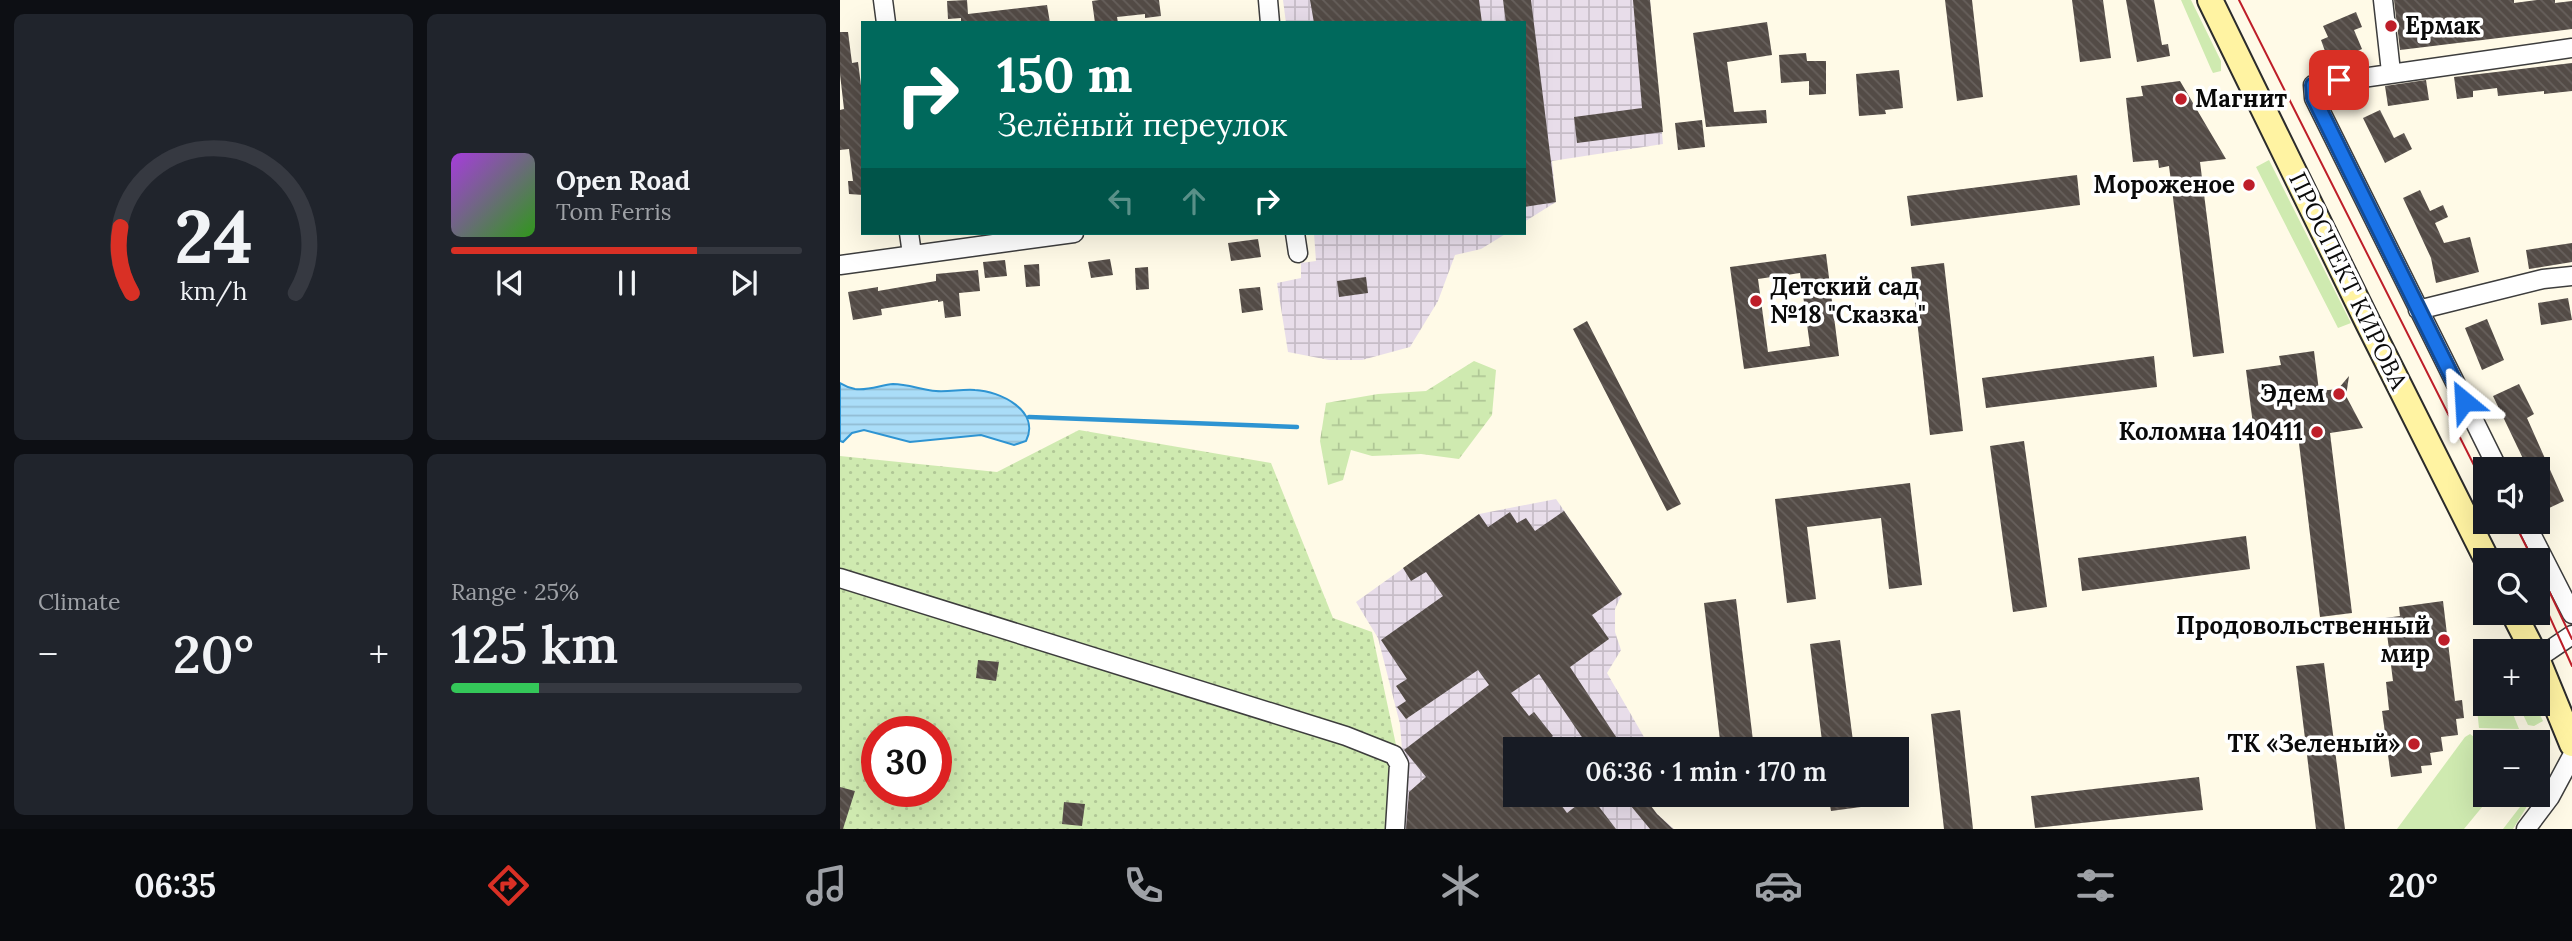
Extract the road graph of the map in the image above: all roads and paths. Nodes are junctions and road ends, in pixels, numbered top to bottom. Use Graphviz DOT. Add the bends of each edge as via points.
graph roads {
  1 [pos="883,0"];
  2 [pos="1268,0"];
  3 [pos="2210,0"];
  4 [pos="2383,0"];
  5 [pos="886,21"];
  6 [pos="1270,21"];
  7 [pos="2572,48"];
  8 [pos="2391,72"];
  9 [pos="909,235"];
  10 [pos="1059,235"];
  11 [pos="1295,235"];
  12 [pos="1298,253"];
  13 [pos="912,254"];
  14 [pos="840,265"];
  15 [pos="2572,276"];
  16 [pos="2418,310"];
  17 [pos="2492,457"];
  18 [pos="2531,534"];
  19 [pos="2481,548"];
  20 [pos="840,578"];
  21 [pos="2572,614"];
  22 [pos="2572,635"];
  23 [pos="2550,651"];
  24 [pos="2550,689"];
  25 [pos="2572,744"];
  26 [pos="2572,756"];
  27 [pos="1395,829"];
  28 [pos="2526,829"];
  1 -- 5 [label="street"];
  2 -- 6 [label="street"];
  3 -- 19 [label="main road, ПРОСПЕКТ КИРОВА"];
  4 -- 8 [label="street"];
  7 -- 8 [label="street"];
  8 -- 16 [label="street" via="2313,85 2314,98"];
  9 -- 13 [label="street"];
  10 -- 13 [label="street"];
  11 -- 12 [label="street"];
  13 -- 14 [label="street"];
  15 -- 16 [label="street"];
  16 -- 17 [label="street"];
  18 -- 21 [label="street"];
  20 -- 27 [label="street" via="1394,755 1399,764"];
  22 -- 23 [label="street"];
  24 -- 25 [label="main road"];
  26 -- 28 [label="street"];
}
